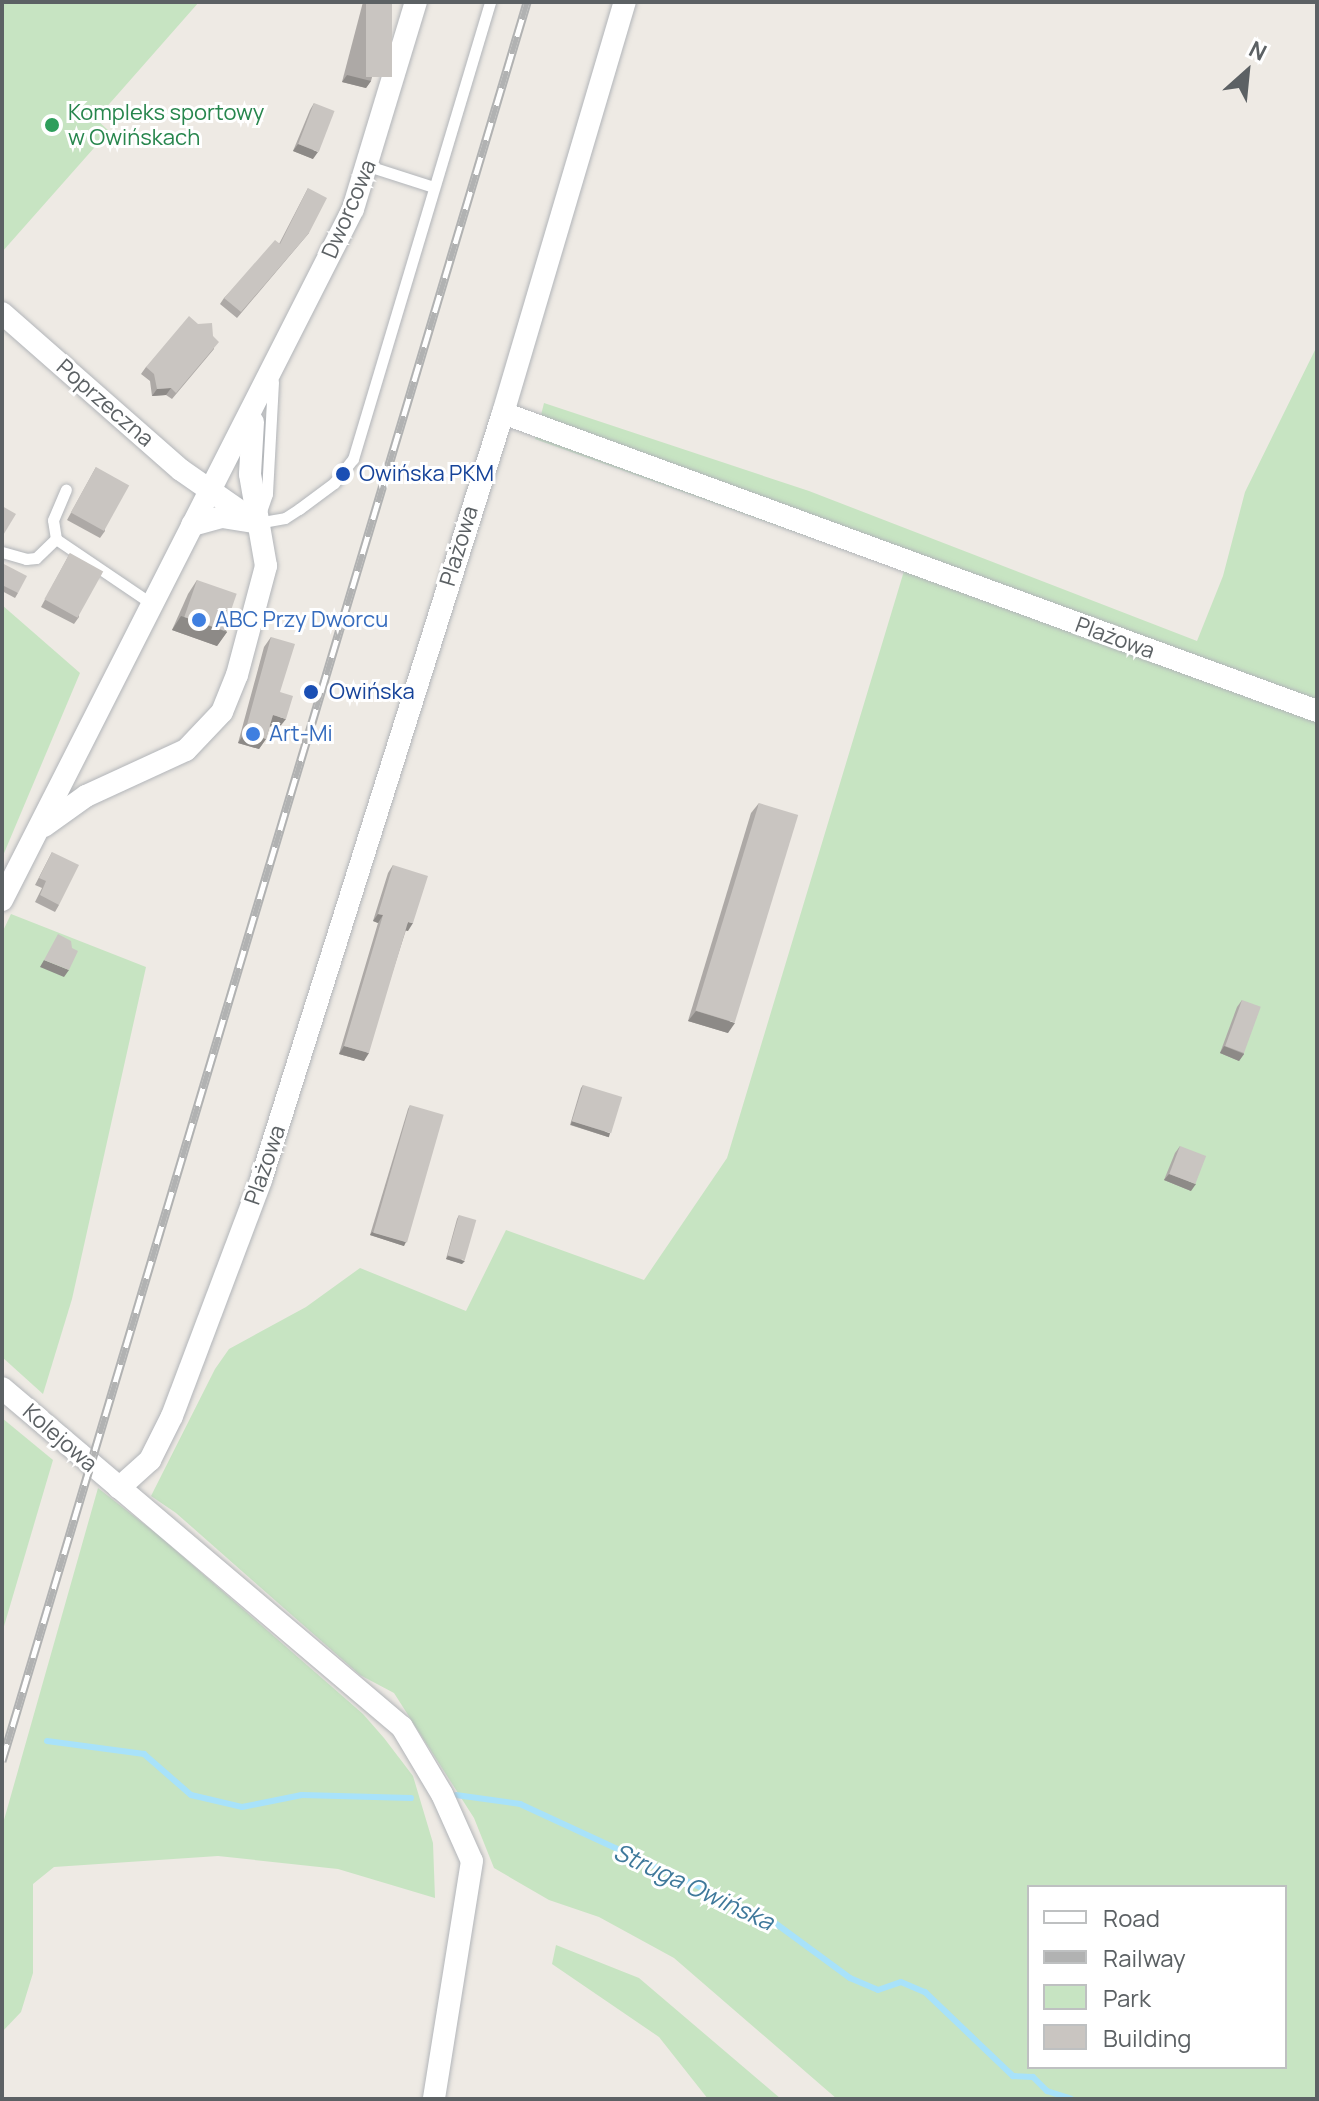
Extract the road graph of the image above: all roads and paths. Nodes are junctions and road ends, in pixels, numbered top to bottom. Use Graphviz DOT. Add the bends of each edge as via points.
graph roads {
  1 [pos="416,2"];
  2 [pos="490,2"];
  3 [pos="625,2"];
  4 [pos="368,166"];
  5 [pos="434,187"];
  6 [pos="2,313"];
  7 [pos="275,366"];
  8 [pos="256,405"];
  9 [pos="503,413"];
  10 [pos="66,490"];
  11 [pos="210,491"];
  12 [pos="257,523"];
  13 [pos="192,525"];
  14 [pos="56,539"];
  15 [pos="2,552"];
  16 [pos="152,604"];
  17 [pos="1317,711"];
  18 [pos="74,761"];
  19 [pos="98,790"];
  20 [pos="37,832"];
  21 [pos="2,900"];
  22 [pos="2,1388"];
  23 [pos="119,1488"];
  24 [pos="434,2099"];
  1 -- 4 [label="street, Dworcowa"];
  2 -- 5 [label="lane"];
  3 -- 9 [label="street"];
  4 -- 5 [label="lane"];
  4 -- 7 [label="street, Dworcowa" via="348,219"];
  5 -- 12 [label="lane" via="349,466 285,518"];
  6 -- 11 [label="street, Poprzeczna"];
  7 -- 8 [label="street, Dworcowa"];
  7 -- 12 [label="lane" via="267,494"];
  8 -- 11 [label="street, Dworcowa"];
  8 -- 12 [label="street, Dworcowa" via="249,464"];
  9 -- 17 [label="street, Plażowa"];
  9 -- 23 [label="street, Plażowa" via="234,1256 156,1450"];
  10 -- 14 [label="lane" via="53,520"];
  11 -- 12 [label="street"];
  11 -- 13 [label="street, Dworcowa"];
  12 -- 13 [label="street" via="222,517"];
  12 -- 19 [label="street, Dworcowa" via="266,553 264,582 222,712 186,750"];
  13 -- 16 [label="street, Dworcowa"];
  14 -- 15 [label="lane" via="36,558"];
  14 -- 16 [label="lane"];
  16 -- 18 [label="street, Dworcowa"];
  18 -- 19 [label="street" via="83,780"];
  18 -- 20 [label="street, Dworcowa"];
  19 -- 20 [label="street, Dworcowa"];
  20 -- 21 [label="street, Dworcowa"];
  22 -- 23 [label="street, Kolejowa"];
  23 -- 24 [label="street, Kolejowa" via="402,1727 442,1794 472,1861"];
}
